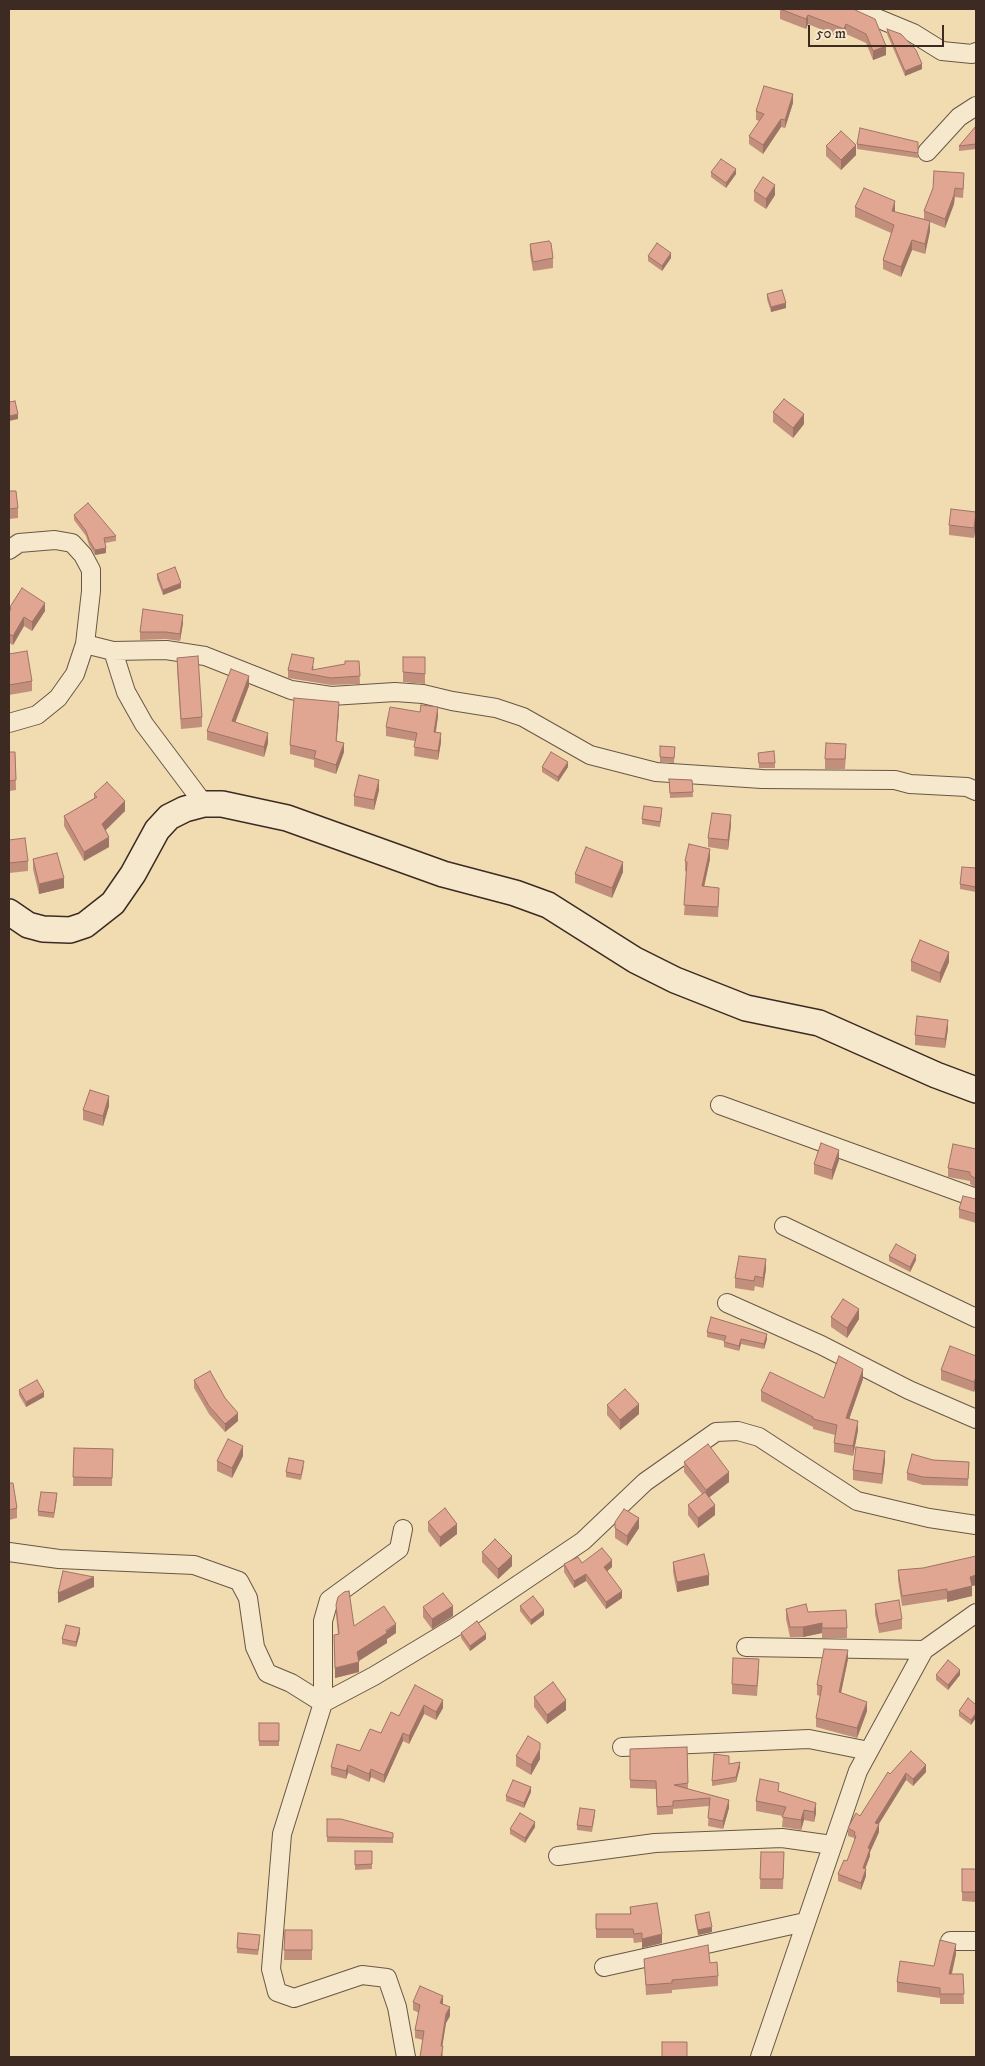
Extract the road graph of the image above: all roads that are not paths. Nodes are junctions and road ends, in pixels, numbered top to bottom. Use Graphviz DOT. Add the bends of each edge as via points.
graph roads {
  1 [pos="854,9"];
  2 [pos="976,52"];
  3 [pos="976,106"];
  4 [pos="927,152"];
  5 [pos="9,550"];
  6 [pos="85,644"];
  7 [pos="113,651"];
  8 [pos="9,723"];
  9 [pos="976,790"];
  10 [pos="204,804"];
  11 [pos="9,912"];
  12 [pos="976,1090"];
  13 [pos="720,1105"];
  14 [pos="976,1198"];
  15 [pos="784,1226"];
  16 [pos="727,1303"];
  17 [pos="976,1318"];
  18 [pos="976,1419"];
  19 [pos="976,1525"];
  20 [pos="403,1529"];
  21 [pos="9,1552"];
  22 [pos="976,1613"];
  23 [pos="746,1647"];
  24 [pos="924,1650"];
  25 [pos="324,1703"];
  26 [pos="622,1747"];
  27 [pos="869,1751"];
  28 [pos="832,1845"];
  29 [pos="558,1856"];
  30 [pos="805,1922"];
  31 [pos="950,1941"];
  32 [pos="976,1941"];
  33 [pos="604,1967"];
  34 [pos="406,2057"];
  35 [pos="760,2057"];
  1 -- 2 [label="street" via="913,33 942,51"];
  3 -- 4 [label="street" via="959,117"];
  5 -- 6 [label="street" via="19,543 55,540 72,543 83,555 91,570"];
  6 -- 7 [label="street"];
  6 -- 8 [label="street" via="75,674 58,698 37,715"];
  7 -- 9 [label="street" via="166,650 205,656 291,690 331,696 395,692 423,694 496,708 523,717 590,755 656,772 762,779 894,780"];
  7 -- 10 [label="street" via="126,692 144,724"];
  10 -- 11 [label="street" via="169,817 156,830 133,874 113,903 84,925 70,930 43,929 28,925"];
  10 -- 12 [label="street" via="222,804 287,818 443,874 516,893 548,905 635,960 675,980 746,1008 818,1023"];
  13 -- 14 [label="street"];
  15 -- 17 [label="street"];
  16 -- 18 [label="street"];
  19 -- 25 [label="street" via="857,1501 759,1437 738,1431 716,1432 645,1482 583,1541 457,1626"];
  20 -- 25 [label="street" via="400,1549 329,1600 323,1621"];
  21 -- 25 [label="street" via="59,1559 194,1565 239,1582 248,1598 255,1647 267,1673 292,1683"];
  22 -- 24 [label="street"];
  23 -- 24 [label="street"];
  24 -- 27 [label="street"];
  25 -- 34 [label="street" via="282,1834 271,1969 277,1992 294,1998 362,1975 387,1978 397,2007"];
  26 -- 27 [label="street" via="809,1739"];
  27 -- 28 [label="street" via="858,1771"];
  28 -- 29 [label="street" via="782,1838 655,1843"];
  28 -- 30 [label="street"];
  30 -- 33 [label="street"];
  30 -- 35 [label="street"];
  31 -- 32 [label="street"];
}
